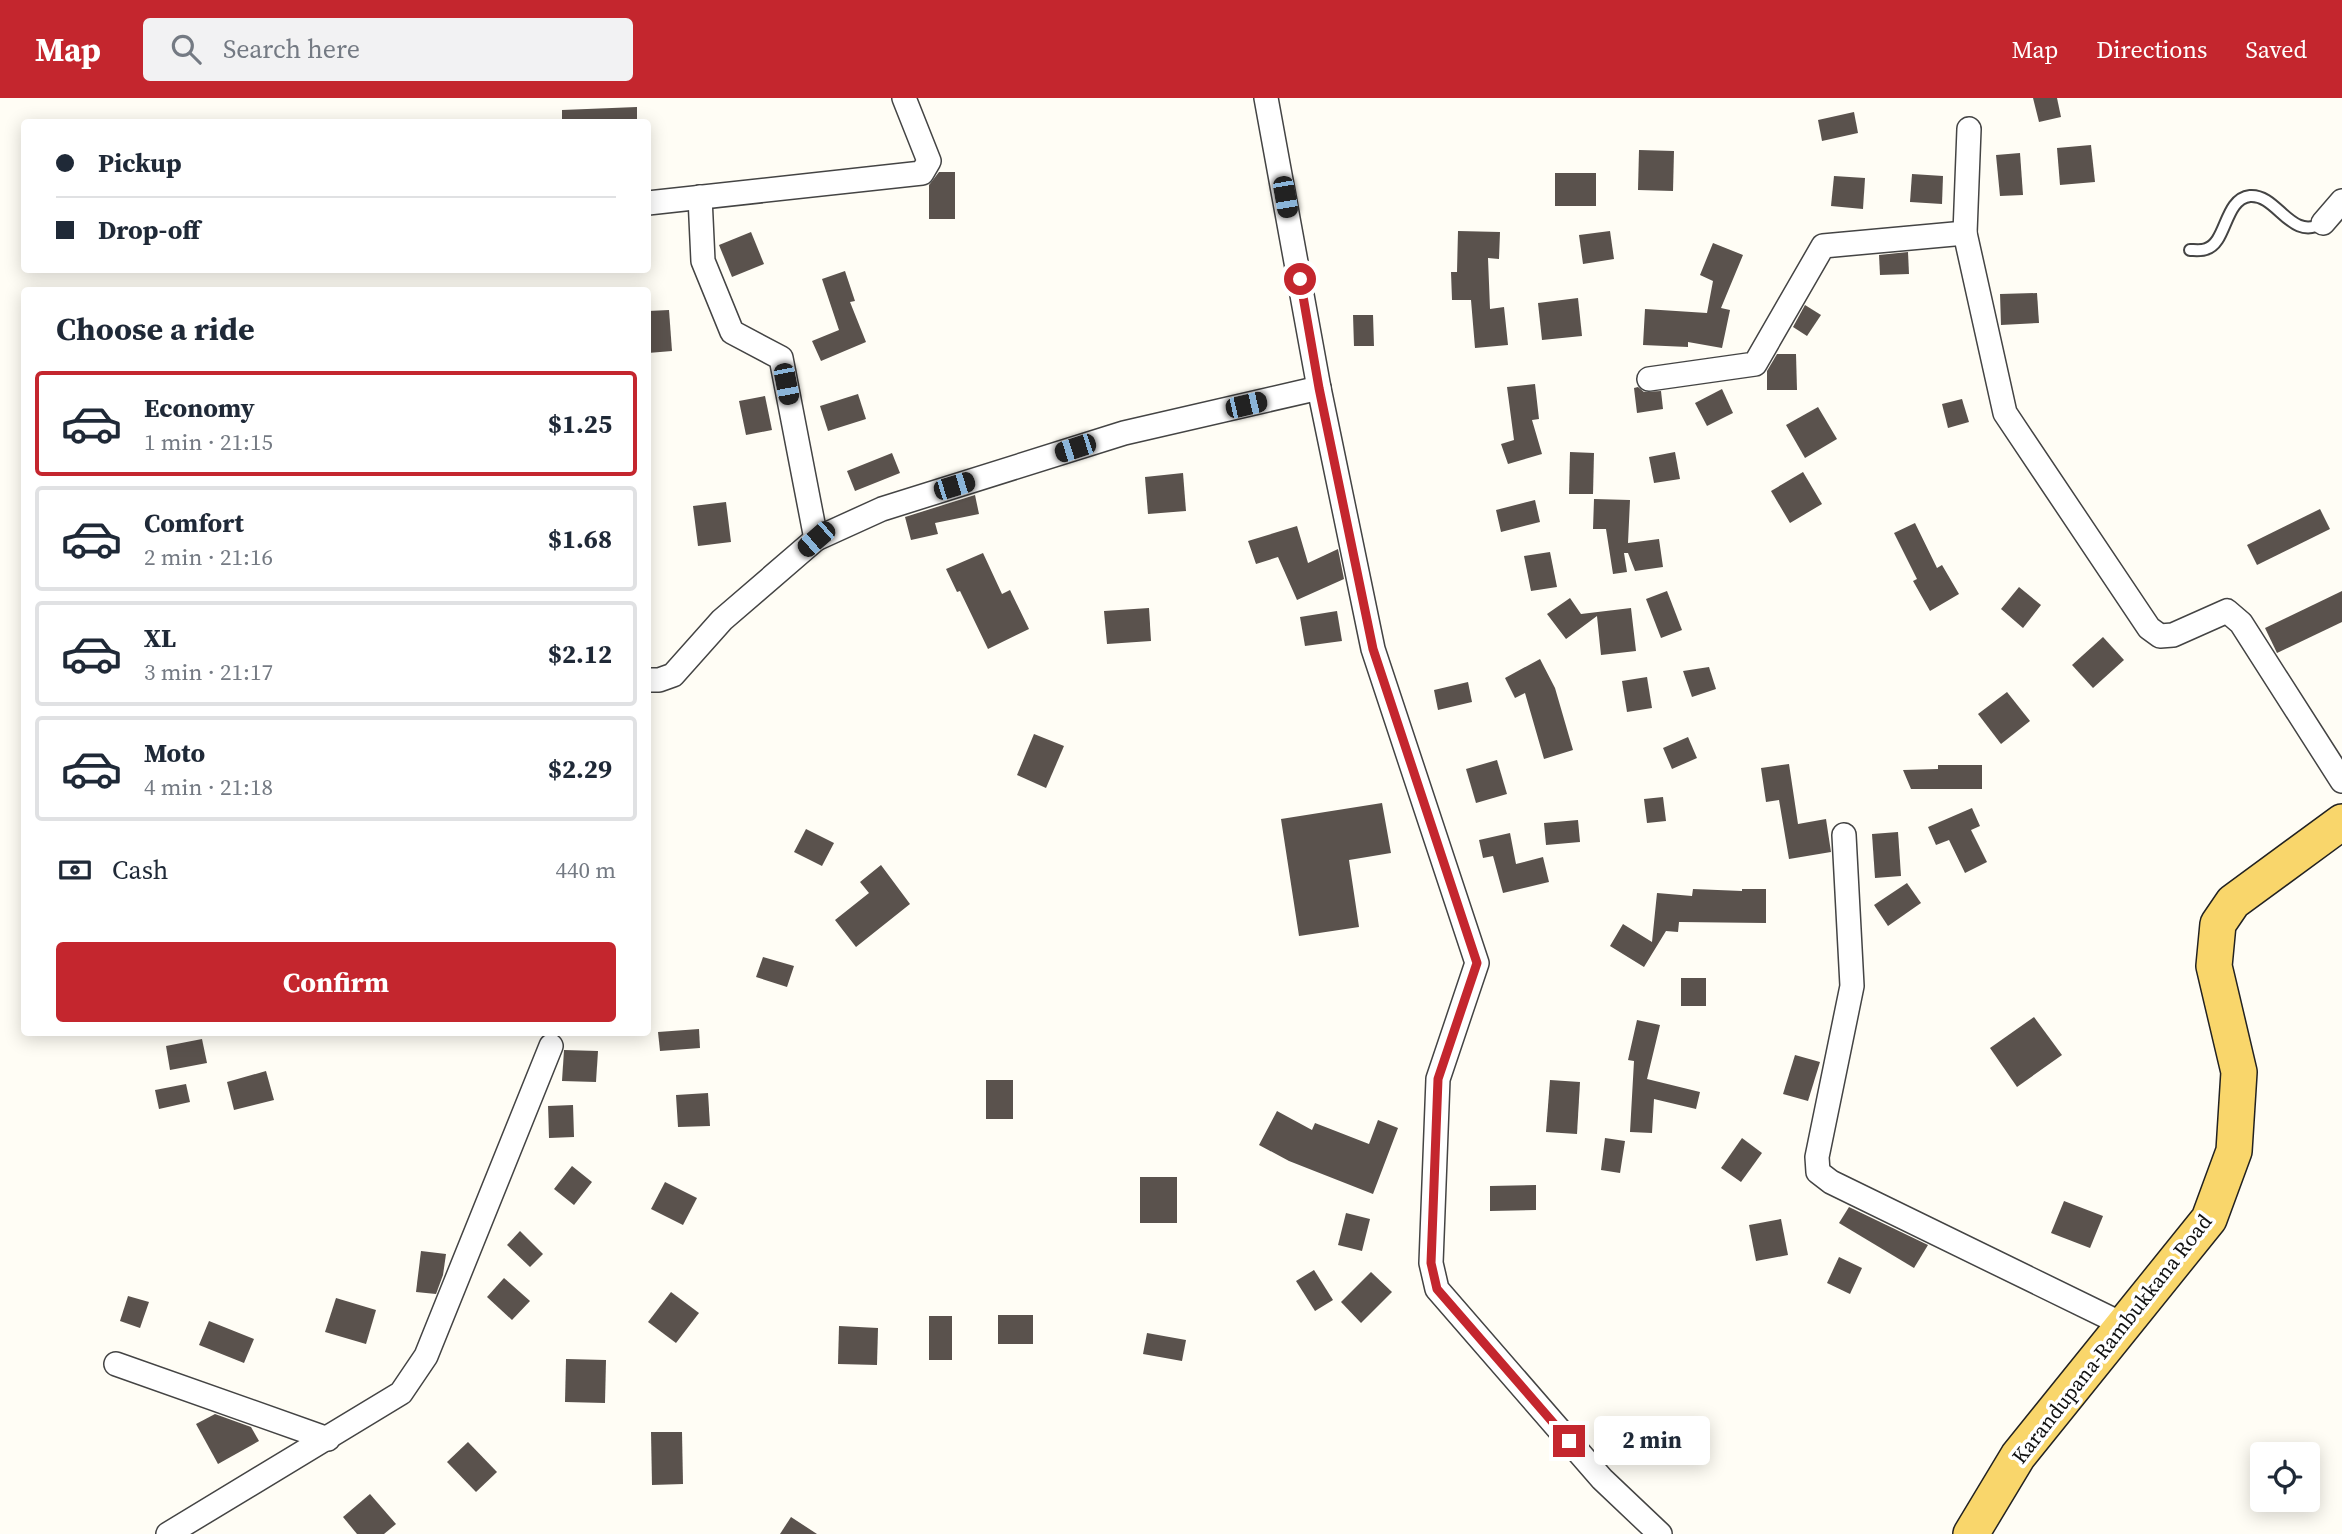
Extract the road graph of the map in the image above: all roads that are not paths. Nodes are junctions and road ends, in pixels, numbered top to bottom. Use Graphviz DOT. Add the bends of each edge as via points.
graph roads {
  1 [pos="904,98"];
  2 [pos="1266,98"];
  3 [pos="1969,129"];
  4 [pos="700,197"];
  5 [pos="2342,201"];
  6 [pos="651,203"];
  7 [pos="2323,223"];
  8 [pos="1965,233"];
  9 [pos="2190,250"];
  10 [pos="1649,379"];
  11 [pos="1319,388"];
  12 [pos="816,539"];
  13 [pos="651,680"];
  14 [pos="2342,781"];
  15 [pos="2342,822"];
  16 [pos="1844,835"];
  17 [pos="551,1046"];
  18 [pos="2124,1325"];
  19 [pos="116,1364"];
  20 [pos="328,1439"];
  21 [pos="168,1534"];
  22 [pos="1660,1534"];
  23 [pos="1971,1534"];
  1 -- 4 [label="street" via="929,161 922,173"];
  2 -- 11 [label="street"];
  3 -- 8 [label="street"];
  4 -- 6 [label="street"];
  4 -- 12 [label="street" via="704,261 732,332 780,358"];
  5 -- 7 [label="street"];
  7 -- 9 [label="lane" via="2304,228 2252,196 2232,209 2214,244"];
  8 -- 10 [label="street" via="1823,246 1755,365"];
  8 -- 14 [label="street" via="2005,413 2149,628 2160,636 2173,635 2227,611 2241,623"];
  11 -- 12 [label="street" via="1124,433 882,509"];
  11 -- 22 [label="street" via="1373,649 1477,963 1438,1079 1431,1263 1437,1289 1602,1479"];
  12 -- 13 [label="street" via="722,620 673,676"];
  15 -- 18 [label="main road, Karandupana-Rambukkana Road" via="2233,902 2218,924 2214,966 2239,1072 2234,1151 2209,1219"];
  16 -- 18 [label="street" via="1853,986 1816,1157 1818,1172 1830,1182"];
  17 -- 20 [label="street" via="426,1356 401,1393"];
  18 -- 23 [label="main road, Karandupana-Rambukkana Road" via="2018,1456"];
  19 -- 20 [label="street"];
  20 -- 21 [label="street"];
}
